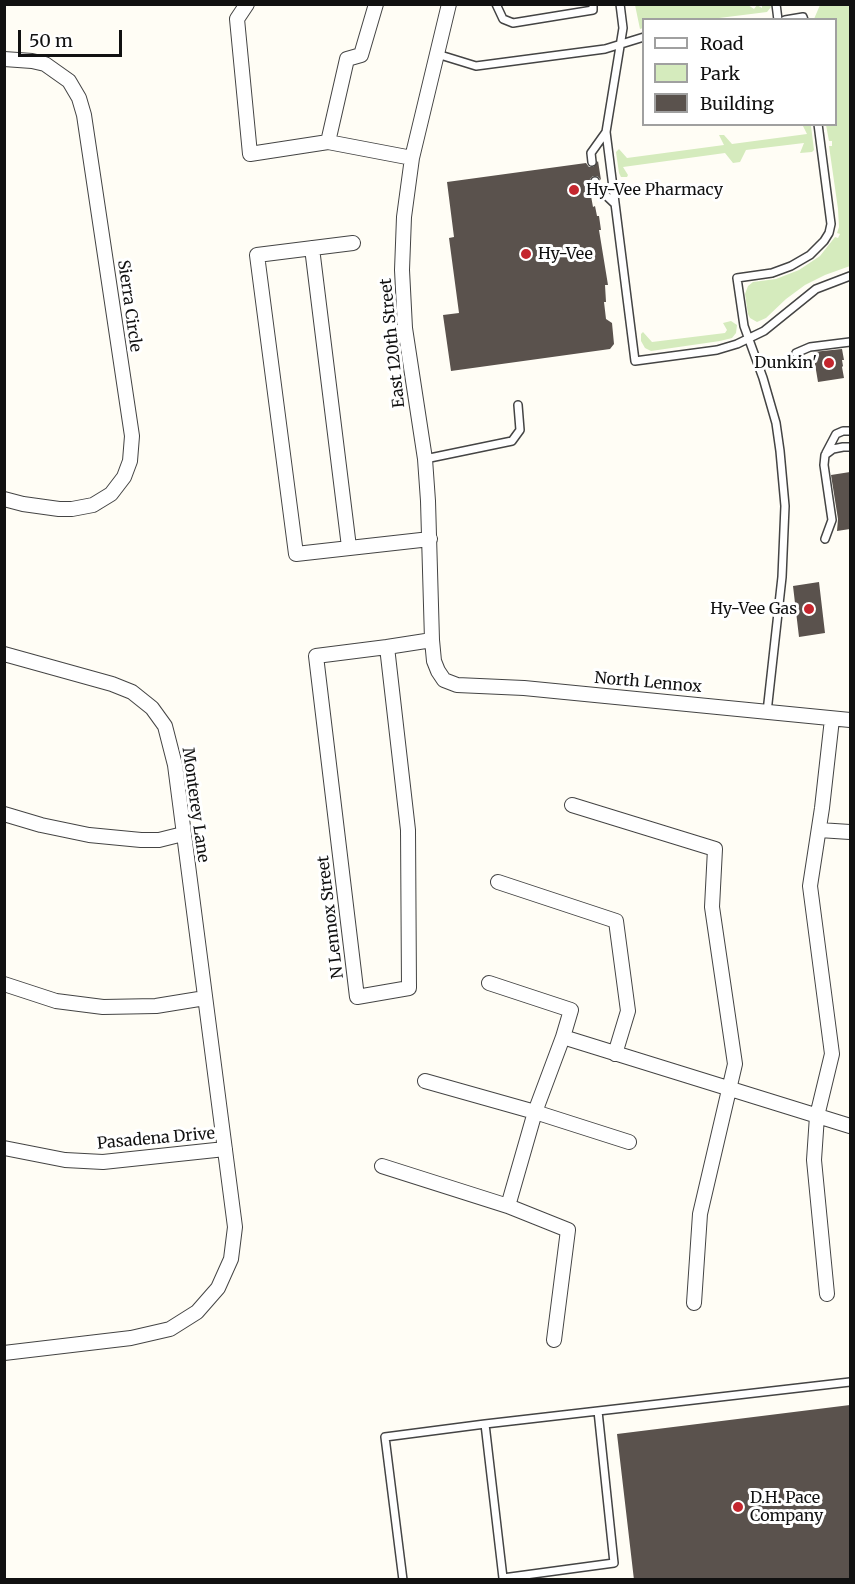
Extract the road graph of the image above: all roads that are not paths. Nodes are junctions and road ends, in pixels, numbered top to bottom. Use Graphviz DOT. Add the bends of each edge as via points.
graph roads {
  1 [pos="247,4"];
  2 [pos="376,4"];
  3 [pos="449,4"];
  4 [pos="496,4"];
  5 [pos="593,4"];
  6 [pos="620,4"];
  7 [pos="642,38"];
  8 [pos="620,44"];
  9 [pos="437,54"];
  10 [pos="4,59"];
  11 [pos="818,126"];
  12 [pos="606,132"];
  13 [pos="328,142"];
  14 [pos="412,158"];
  15 [pos="592,162"];
  16 [pos="595,181"];
  17 [pos="615,204"];
  18 [pos="353,243"];
  19 [pos="312,248"];
  20 [pos="850,276"];
  21 [pos="748,338"];
  22 [pos="850,342"];
  23 [pos="796,353"];
  24 [pos="518,405"];
  25 [pos="850,431"];
  26 [pos="850,447"];
  27 [pos="825,455"];
  28 [pos="425,459"];
  29 [pos="4,499"];
  30 [pos="430,539"];
  31 [pos="825,540"];
  32 [pos="349,548"];
  33 [pos="432,640"];
  34 [pos="387,647"];
  35 [pos="4,654"];
  36 [pos="444,680"];
  37 [pos="767,712"];
  38 [pos="832,719"];
  39 [pos="850,720"];
  40 [pos="572,805"];
  41 [pos="4,814"];
  42 [pos="819,830"];
  43 [pos="850,832"];
  44 [pos="183,834"];
  45 [pos="498,882"];
  46 [pos="489,983"];
  47 [pos="4,984"];
  48 [pos="205,998"];
  49 [pos="563,1037"];
  50 [pos="615,1054"];
  51 [pos="425,1082"];
  52 [pos="730,1089"];
  53 [pos="535,1112"];
  54 [pos="817,1116"];
  55 [pos="850,1126"];
  56 [pos="629,1142"];
  57 [pos="4,1148"];
  58 [pos="225,1149"];
  59 [pos="382,1166"];
  60 [pos="508,1206"];
  61 [pos="827,1294"];
  62 [pos="694,1303"];
  63 [pos="554,1340"];
  64 [pos="4,1353"];
  65 [pos="850,1382"];
  66 [pos="598,1411"];
  67 [pos="485,1424"];
  68 [pos="503,1579"];
  69 [pos="403,1580"];
  1 -- 13 [label="street" via="237,19 250,154"];
  2 -- 13 [label="street" via="361,55 347,59"];
  3 -- 9 [label="street, East 120th Street"];
  4 -- 5 [label="lane" via="502,19 513,23 593,10"];
  6 -- 8 [label="lane"];
  7 -- 8 [label="lane"];
  8 -- 9 [label="lane" via="476,66"];
  8 -- 12 [label="lane"];
  9 -- 14 [label="street, East 120th Street"];
  10 -- 29 [label="street, Sierra Circle" via="45,64 69,81 79,98 132,436 124,477 111,494 93,505 59,509"];
  11 -- 21 [label="lane" via="829,232 810,255 791,266 737,278"];
  12 -- 15 [label="lane" via="591,153"];
  12 -- 17 [label="lane"];
  13 -- 14 [label="street"];
  14 -- 28 [label="street, East 120th Street" via="402,270 405,328"];
  16 -- 17 [label="lane"];
  17 -- 21 [label="lane" via="635,361 717,350"];
  18 -- 19 [label="street"];
  19 -- 32 [label="street"];
  19 -- 32 [label="street" via="257,255 296,554"];
  20 -- 21 [label="lane" via="816,289 764,331"];
  21 -- 37 [label="lane" via="776,423 784,506 782,577"];
  22 -- 23 [label="lane" via="810,347"];
  24 -- 28 [label="lane" via="520,430 512,441"];
  25 -- 27 [label="lane" via="836,434"];
  26 -- 27 [label="lane" via="833,449"];
  27 -- 31 [label="lane" via="832,520"];
  28 -- 30 [label="street, East 120th Street"];
  30 -- 32 [label="street"];
  30 -- 33 [label="street, East 120th Street"];
  33 -- 34 [label="street, N Lennox Street"];
  33 -- 36 [label="street, East 120th Street" via="434,662"];
  34 -- 34 [label="street, N Lennox Street" via="408,830 409,988 357,997 316,656"];
  35 -- 44 [label="street, Monterey Lane" via="112,684 132,692 152,708 165,726 172,750"];
  36 -- 37 [label="street, North Lennox" via="457,685"];
  37 -- 38 [label="street, North Lennox"];
  38 -- 39 [label="street, North Lennox"];
  38 -- 42 [label="street"];
  40 -- 52 [label="street" via="715,849 712,907 735,1064"];
  41 -- 44 [label="street" via="89,835 159,840"];
  42 -- 43 [label="street"];
  42 -- 54 [label="street" via="810,886 832,1054"];
  44 -- 48 [label="street, Monterey Lane"];
  45 -- 50 [label="street" via="616,921 628,1011"];
  46 -- 49 [label="street" via="571,1010"];
  47 -- 48 [label="street" via="56,1001 104,1007 156,1006"];
  48 -- 58 [label="street, Monterey Lane"];
  49 -- 50 [label="street"];
  49 -- 53 [label="street"];
  50 -- 52 [label="street"];
  51 -- 53 [label="street"];
  52 -- 54 [label="street"];
  52 -- 62 [label="street" via="700,1214"];
  53 -- 56 [label="street"];
  53 -- 60 [label="street"];
  54 -- 55 [label="street"];
  54 -- 61 [label="street" via="814,1160"];
  57 -- 58 [label="street, Pasadena Drive" via="65,1160 103,1162"];
  58 -- 64 [label="street, Pasadena Drive" via="234,1243 218,1288 197,1312 155,1334"];
  59 -- 60 [label="street"];
  60 -- 63 [label="street" via="568,1230"];
  65 -- 66 [label="lane"];
  66 -- 67 [label="lane"];
  66 -- 68 [label="lane" via="614,1563"];
  67 -- 68 [label="lane"];
  67 -- 69 [label="lane" via="385,1437"];
}
